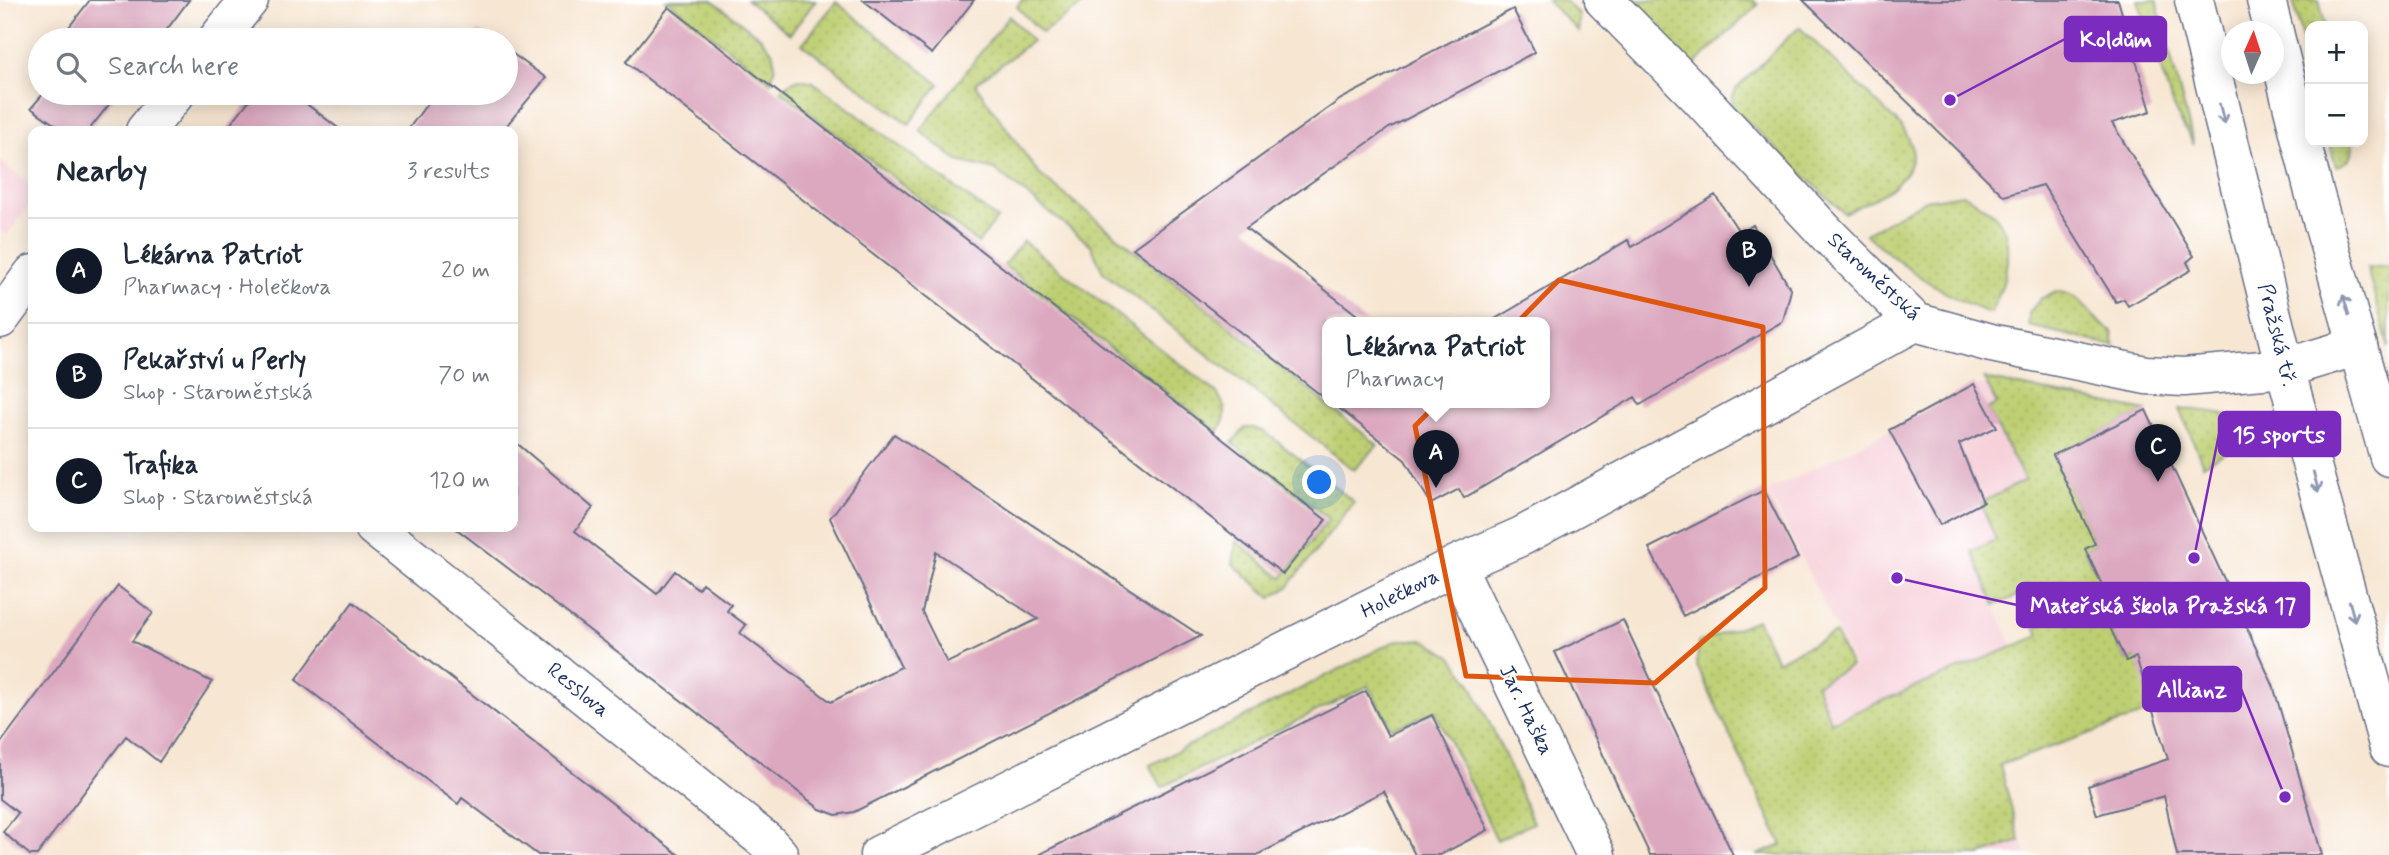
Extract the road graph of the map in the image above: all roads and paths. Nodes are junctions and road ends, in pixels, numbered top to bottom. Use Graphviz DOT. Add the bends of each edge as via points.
graph roads {
  1 [pos="248,0"];
  2 [pos="1604,0"];
  3 [pos="2194,0"];
  4 [pos="2266,0"];
  5 [pos="226,28"];
  6 [pos="166,105"];
  7 [pos="149,126"];
  8 [pos="28,281"];
  9 [pos="0,319"];
  10 [pos="1915,321"];
  11 [pos="2358,346"];
  12 [pos="2285,368"];
  13 [pos="2389,457"];
  14 [pos="380,532"];
  15 [pos="1456,565"];
  16 [pos="2389,748"];
  17 [pos="779,855"];
  18 [pos="879,855"];
  19 [pos="1596,855"];
  1 -- 5 [label="street"];
  2 -- 10 [label="street, Staroměstská"];
  3 -- 12 [label="street, Pražská tř., one-way"];
  11 -- 4 [label="street, one-way"];
  6 -- 7 [label="street"];
  8 -- 9 [label="street"];
  10 -- 12 [label="street, Staroměstská" via="1990,343 2146,375 2184,377"];
  10 -- 15 [label="street, Holečkova" via="1534,530"];
  11 -- 12 [label="street, Staroměstská"];
  11 -- 13 [label="street"];
  12 -- 16 [label="street, Pražská tř., one-way"];
  14 -- 17 [label="street, Resslova"];
  15 -- 18 [label="street, Holečkova"];
  15 -- 19 [label="street, Jar. Haška"];
}
